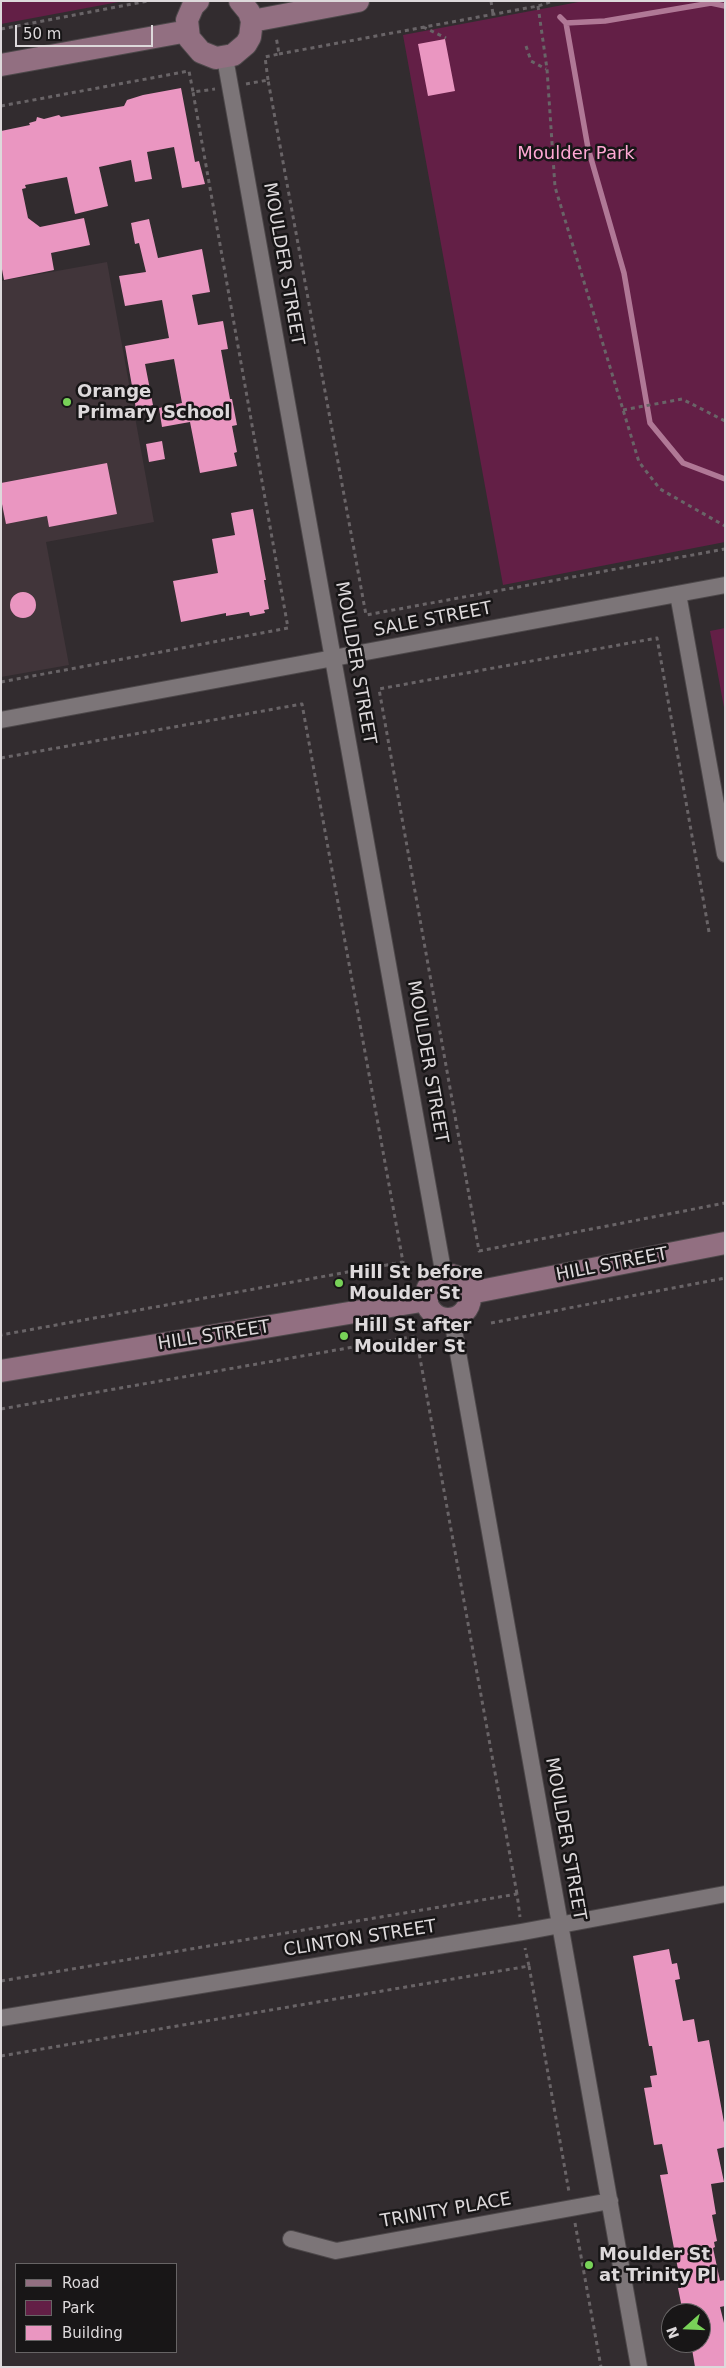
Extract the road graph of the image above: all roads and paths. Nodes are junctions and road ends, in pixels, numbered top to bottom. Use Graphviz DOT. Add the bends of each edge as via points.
graph roads {
  1 [pos="148,1"];
  2 [pos="198,1"];
  3 [pos="240,1"];
  4 [pos="358,1"];
  5 [pos="491,1"];
  6 [pos="553,1"];
  7 [pos="538,6"];
  8 [pos="493,14"];
  9 [pos="262,19"];
  10 [pos="422,27"];
  11 [pos="1,29"];
  12 [pos="188,31"];
  13 [pos="446,38"];
  14 [pos="526,46"];
  15 [pos="279,54"];
  16 [pos="225,58"];
  17 [pos="1,65"];
  18 [pos="547,69"];
  19 [pos="268,80"];
  20 [pos="230,86"];
  21 [pos="194,92"];
  22 [pos="1,106"];
  23 [pos="622,410"];
  24 [pos="725,421"];
  25 [pos="725,526"];
  26 [pos="725,549"];
  27 [pos="725,585"];
  28 [pos="678,594"];
  29 [pos="334,658"];
  30 [pos="1,682"];
  31 [pos="1,720"];
  32 [pos="1,758"];
  33 [pos="725,854"];
  34 [pos="709,932"];
  35 [pos="725,1203"];
  36 [pos="725,1243"];
  37 [pos="444,1276"];
  38 [pos="725,1278"];
  39 [pos="470,1293"];
  40 [pos="427,1300"];
  41 [pos="452,1319"];
  42 [pos="491,1323"];
  43 [pos="1,1335"];
  44 [pos="1,1372"];
  45 [pos="1,1409"];
  46 [pos="517,1894"];
  47 [pos="725,1894"];
  48 [pos="560,1925"];
  49 [pos="529,1966"];
  50 [pos="1,2018"];
  51 [pos="610,2201"];
  52 [pos="572,2209"];
  53 [pos="291,2239"];
  54 [pos="601,2367"];
  55 [pos="639,2367"];
  1 -- 11 [label="path"];
  2 -- 12 [label="street" via="190,13"];
  3 -- 9 [label="street" via="249,12"];
  4 -- 9 [label="street"];
  5 -- 8 [label="path"];
  6 -- 7 [label="path"];
  7 -- 8 [label="path"];
  7 -- 18 [label="path"];
  8 -- 10 [label="path"];
  9 -- 15 [label="path"];
  9 -- 16 [label="street" via="246,44 233,56"];
  10 -- 13 [label="path"];
  10 -- 15 [label="path"];
  12 -- 16 [label="street" via="194,46 201,52"];
  12 -- 17 [label="street"];
  14 -- 18 [label="path" via="531,61"];
  15 -- 19 [label="path" via="265,57"];
  16 -- 20 [label="street, MOULDER STREET"];
  18 -- 23 [label="path" via="555,187"];
  19 -- 20 [label="path"];
  19 -- 26 [label="path" via="366,615"];
  20 -- 21 [label="path"];
  20 -- 29 [label="street, MOULDER STREET"];
  21 -- 22 [label="path" via="189,71"];
  21 -- 30 [label="path" via="288,628"];
  23 -- 24 [label="path" via="682,399"];
  23 -- 25 [label="path" via="639,462 660,489"];
  27 -- 28 [label="street, SALE STREET"];
  28 -- 29 [label="street, SALE STREET"];
  28 -- 33 [label="street"];
  29 -- 31 [label="street, SALE STREET"];
  29 -- 37 [label="street, MOULDER STREET"];
  32 -- 43 [label="path" via="302,704 403,1262"];
  34 -- 35 [label="path" via="657,638 379,689 479,1250"];
  36 -- 39 [label="street, HILL STREET"];
  37 -- 39 [label="street" via="458,1278 468,1286"];
  37 -- 40 [label="street" via="433,1282"];
  38 -- 42 [label="path"];
  39 -- 41 [label="street" via="468,1307 459,1317"];
  40 -- 41 [label="street" via="433,1313"];
  40 -- 44 [label="street, HILL STREET"];
  41 -- 48 [label="street, MOULDER STREET"];
  45 -- 46 [label="path" via="416,1336"];
  47 -- 48 [label="street, CLINTON STREET"];
  48 -- 50 [label="street, CLINTON STREET"];
  48 -- 51 [label="street, MOULDER STREET"];
  49 -- 52 [label="path"];
  51 -- 52 [label="street, TRINITY PLACE"];
  51 -- 55 [label="street, MOULDER STREET"];
  52 -- 53 [label="street, TRINITY PLACE" via="336,2251"];
  52 -- 54 [label="path"];
}
